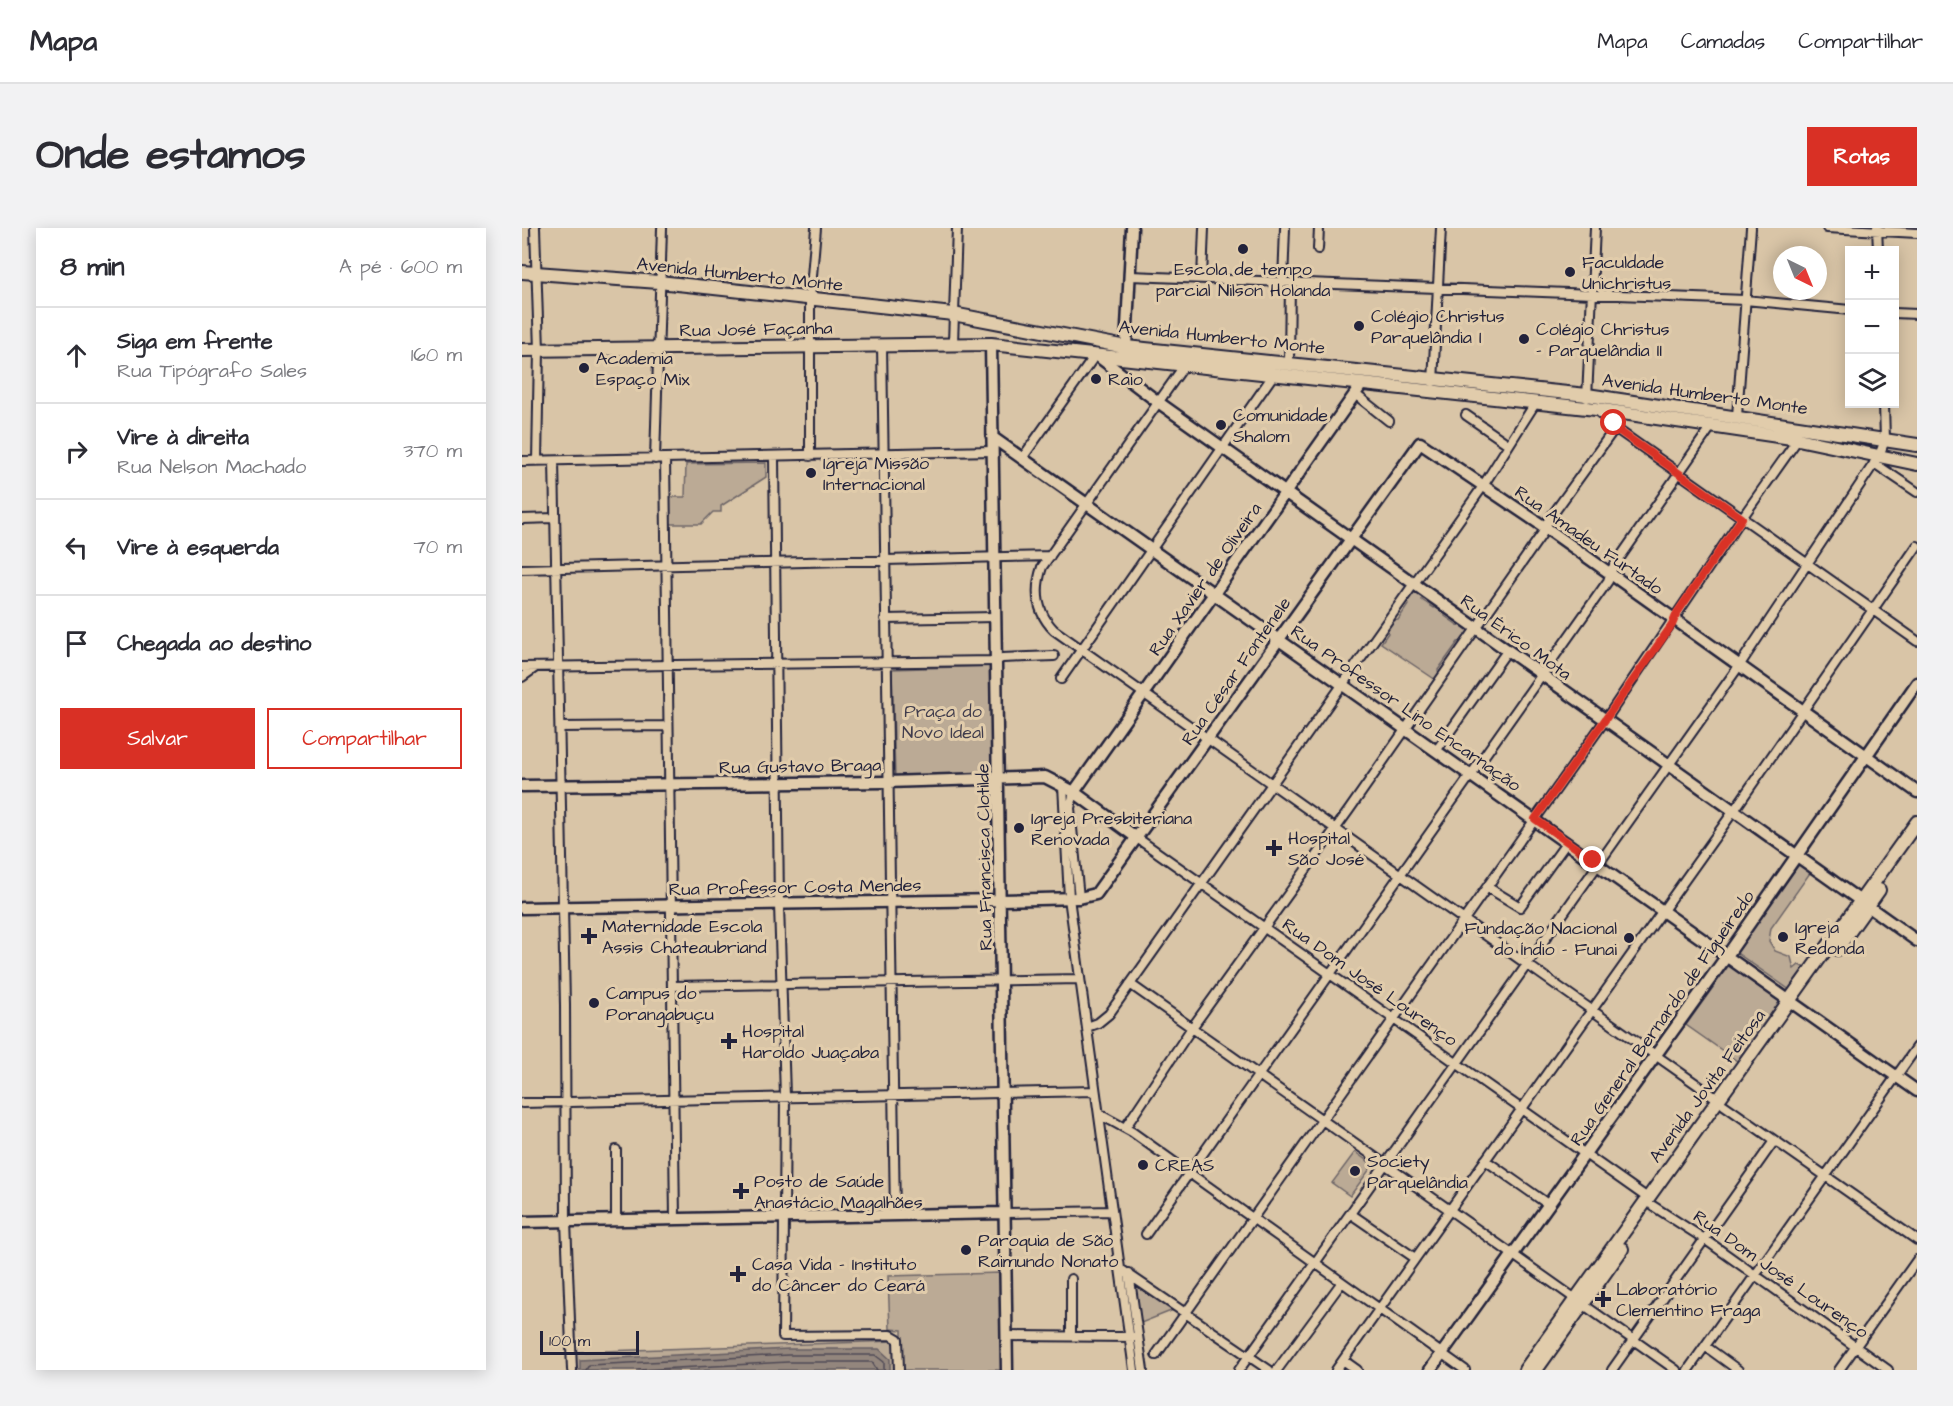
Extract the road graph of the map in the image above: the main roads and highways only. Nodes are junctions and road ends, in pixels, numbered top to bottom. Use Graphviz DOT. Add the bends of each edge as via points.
graph roads {
  1 [pos="528,272"];
  2 [pos="991,344"];
  3 [pos="522,350"];
  4 [pos="1590,404"];
  5 [pos="1917,445"];
  6 [pos="1917,464"];
  7 [pos="1917,822"];
  8 [pos="1917,835"];
  9 [pos="1864,905"];
  10 [pos="1579,1301"];
  11 [pos="1525,1370"];
  12 [pos="1536,1370"];
  1 -- 4 [label="main road, Avenida Humberto Monte" via="953,314 1126,347 1433,377"];
  2 -- 3 [label="main road, Rua José Façanha"];
  2 -- 4 [label="main road, Avenida Humberto Monte" via="1274,374 1358,389"];
  4 -- 5 [label="main road, Avenida Humberto Monte" via="1737,416"];
  4 -- 6 [label="main road, Avenida Humberto Monte" via="1617,412 1798,440 1876,460"];
  7 -- 9 [label="main road, Avenida Jovita Feitosa"];
  8 -- 9 [label="main road, Avenida Jovita Feitosa"];
  9 -- 10 [label="main road, Avenida Jovita Feitosa"];
  10 -- 11 [label="main road, Avenida Jovita Feitosa"];
  10 -- 12 [label="main road, Avenida Jovita Feitosa"];
}
